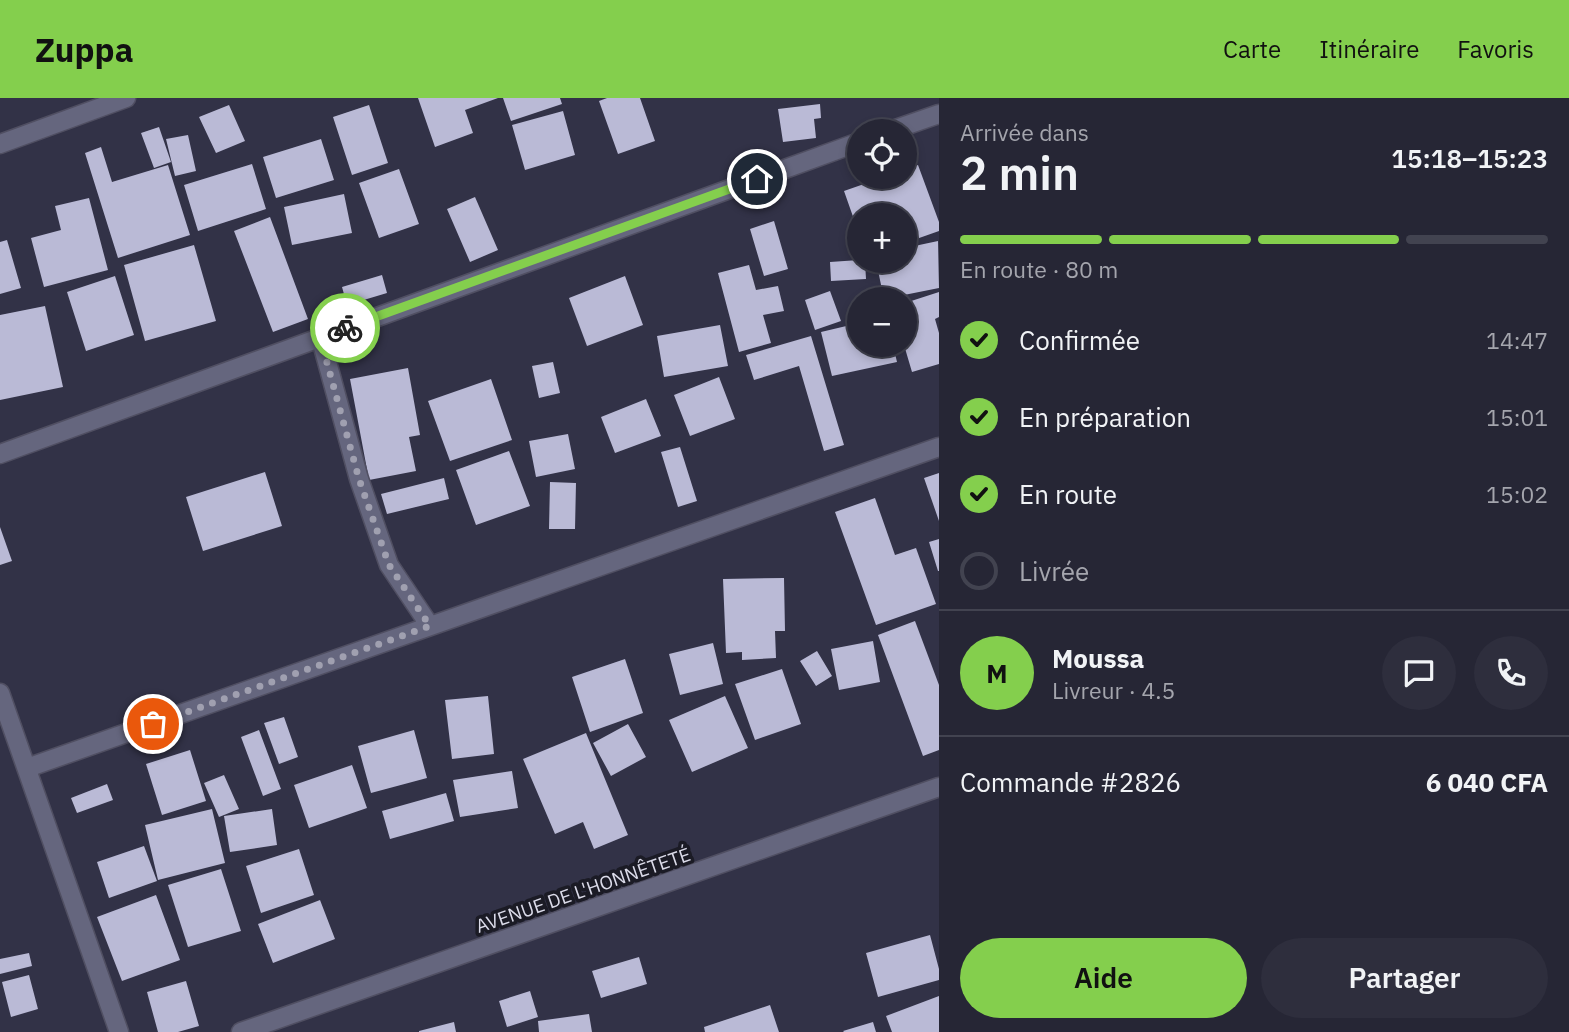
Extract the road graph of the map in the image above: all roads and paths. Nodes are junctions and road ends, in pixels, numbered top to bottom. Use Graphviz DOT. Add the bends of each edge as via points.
graph roads {
  1 [pos="126,98"];
  2 [pos="939,114"];
  3 [pos="917,122"];
  4 [pos="0,144"];
  5 [pos="847,146"];
  6 [pos="320,337"];
  7 [pos="939,447"];
  8 [pos="0,454"];
  9 [pos="430,626"];
  10 [pos="0,693"];
  11 [pos="27,768"];
  12 [pos="939,787"];
  13 [pos="119,1032"];
  14 [pos="241,1032"];
  1 -- 4 [label="street"];
  2 -- 3 [label="street"];
  5 -- 6 [label="street"];
  6 -- 8 [label="street"];
  6 -- 9 [label="street" via="359,479 389,565"];
  7 -- 9 [label="street"];
  9 -- 11 [label="street"];
  10 -- 11 [label="street"];
  11 -- 13 [label="street"];
  12 -- 14 [label="street, AVENUE DE L'HONNÊTETÉ"];
}
